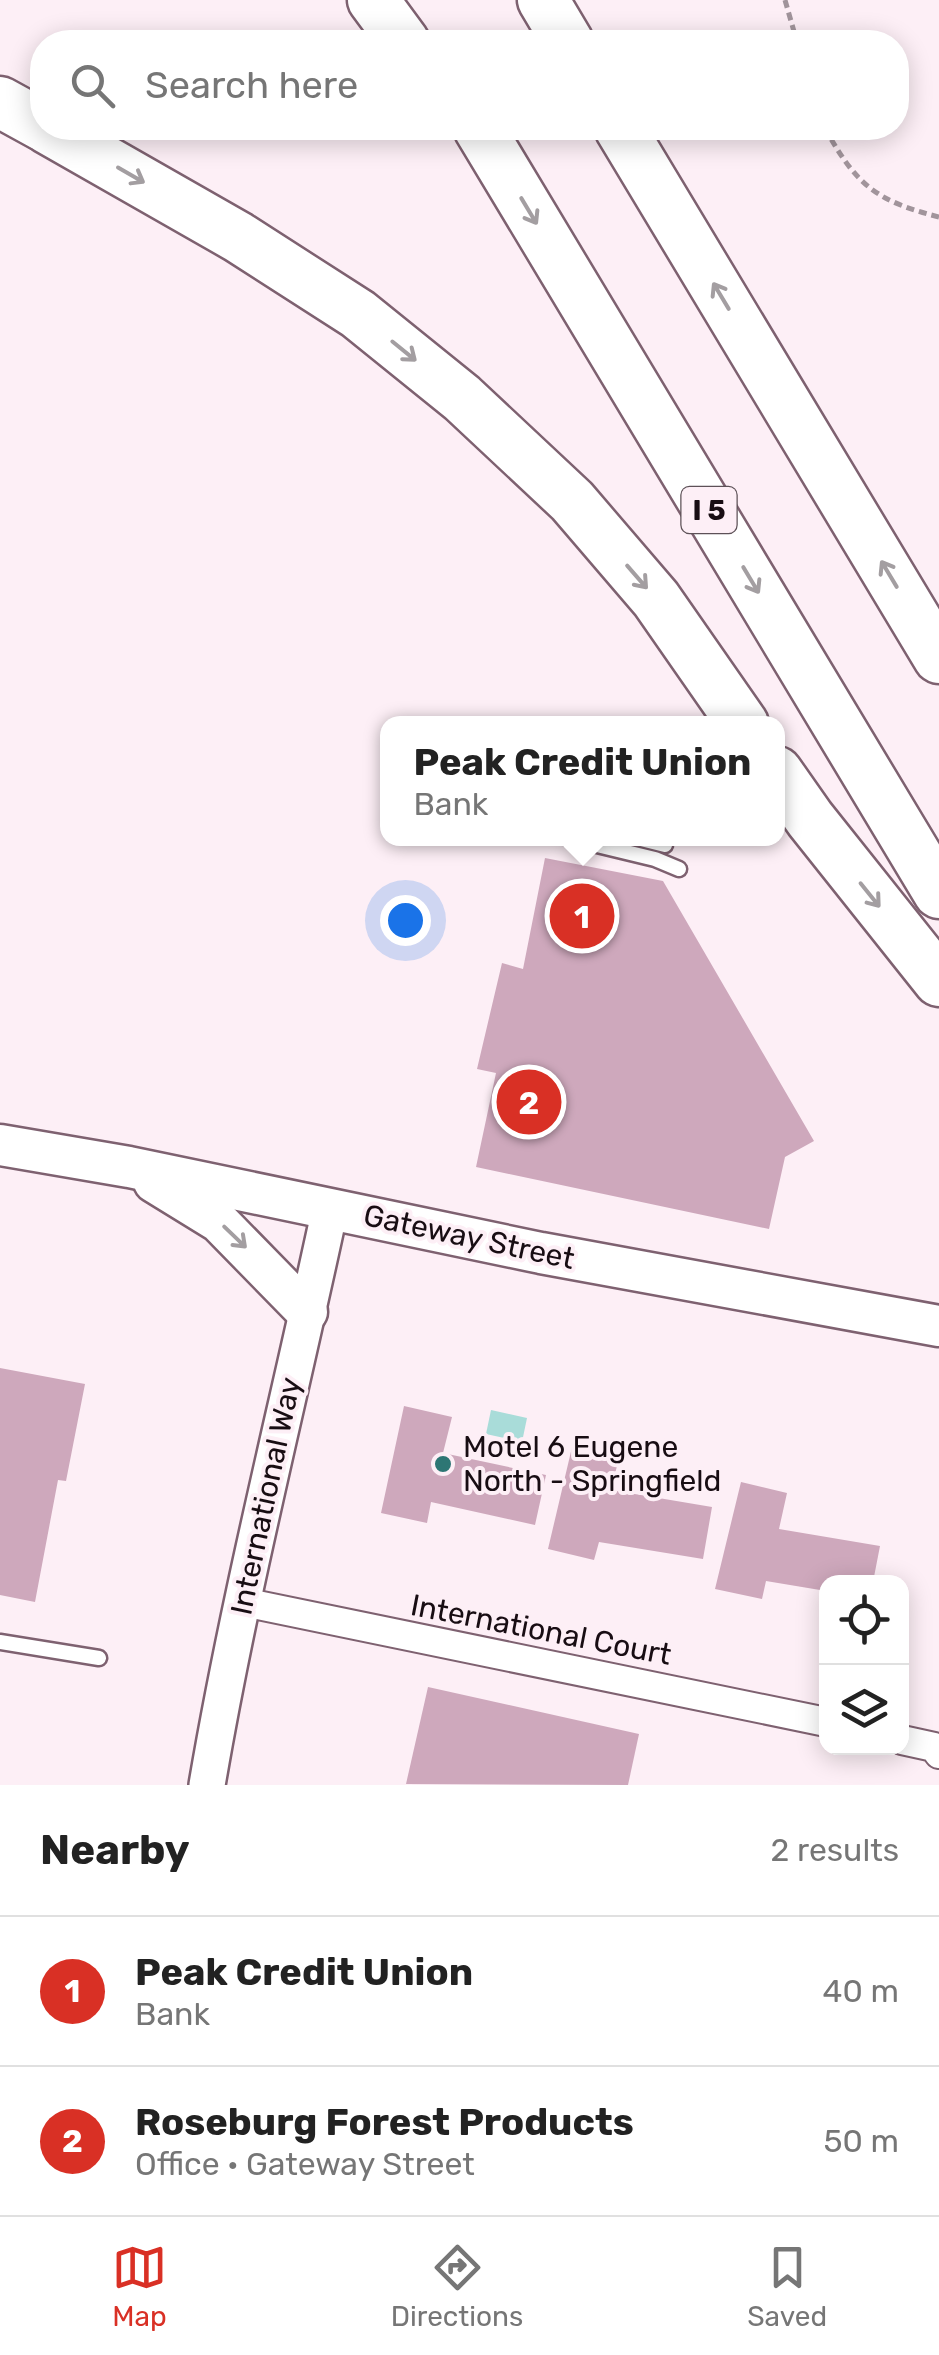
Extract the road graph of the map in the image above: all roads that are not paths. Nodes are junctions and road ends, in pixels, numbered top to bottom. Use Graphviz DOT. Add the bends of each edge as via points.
graph roads {
  1 [pos="373,0"];
  2 [pos="405,0"];
  3 [pos="543,0"];
  4 [pos="395,30"];
  5 [pos="423,30"];
  6 [pos="561,30"];
  7 [pos="0,102"];
  8 [pos="30,118"];
  9 [pos="68,140"];
  10 [pos="485,140"];
  11 [pos="627,140"];
  12 [pos="939,658"];
  13 [pos="737,716"];
  14 [pos="785,783"];
  15 [pos="601,846"];
  16 [pos="679,869"];
  17 [pos="939,893"];
  18 [pos="939,982"];
  19 [pos="0,1145"];
  20 [pos="129,1167"];
  21 [pos="330,1208"];
  22 [pos="307,1312"];
  23 [pos="939,1326"];
  24 [pos="244,1602"];
  25 [pos="0,1642"];
  26 [pos="99,1658"];
  27 [pos="819,1721"];
  28 [pos="909,1742"];
  29 [pos="939,1754"];
  30 [pos="207,1785"];
  1 -- 4 [label="highway"];
  2 -- 5 [label="highway"];
  3 -- 6 [label="highway"];
  7 -- 8 [label="highway"];
  9 -- 13 [label="highway, one-way" via="358,314 462,398 572,501 656,600"];
  10 -- 17 [label="highway, I 5, one-way"];
  12 -- 11 [label="highway, one-way"];
  14 -- 18 [label="highway, one-way"];
  15 -- 16 [label="lane"];
  19 -- 20 [label="main road, Gateway Street"];
  20 -- 21 [label="main road, Gateway Street"];
  20 -- 22 [label="main road, one-way" via="220,1222"];
  21 -- 22 [label="street, International Way"];
  21 -- 23 [label="main road, Gateway Street"];
  22 -- 24 [label="street, International Way"];
  24 -- 27 [label="street, International Court"];
  24 -- 30 [label="street, International Way"];
  25 -- 26 [label="lane"];
  28 -- 29 [label="street"];
}
